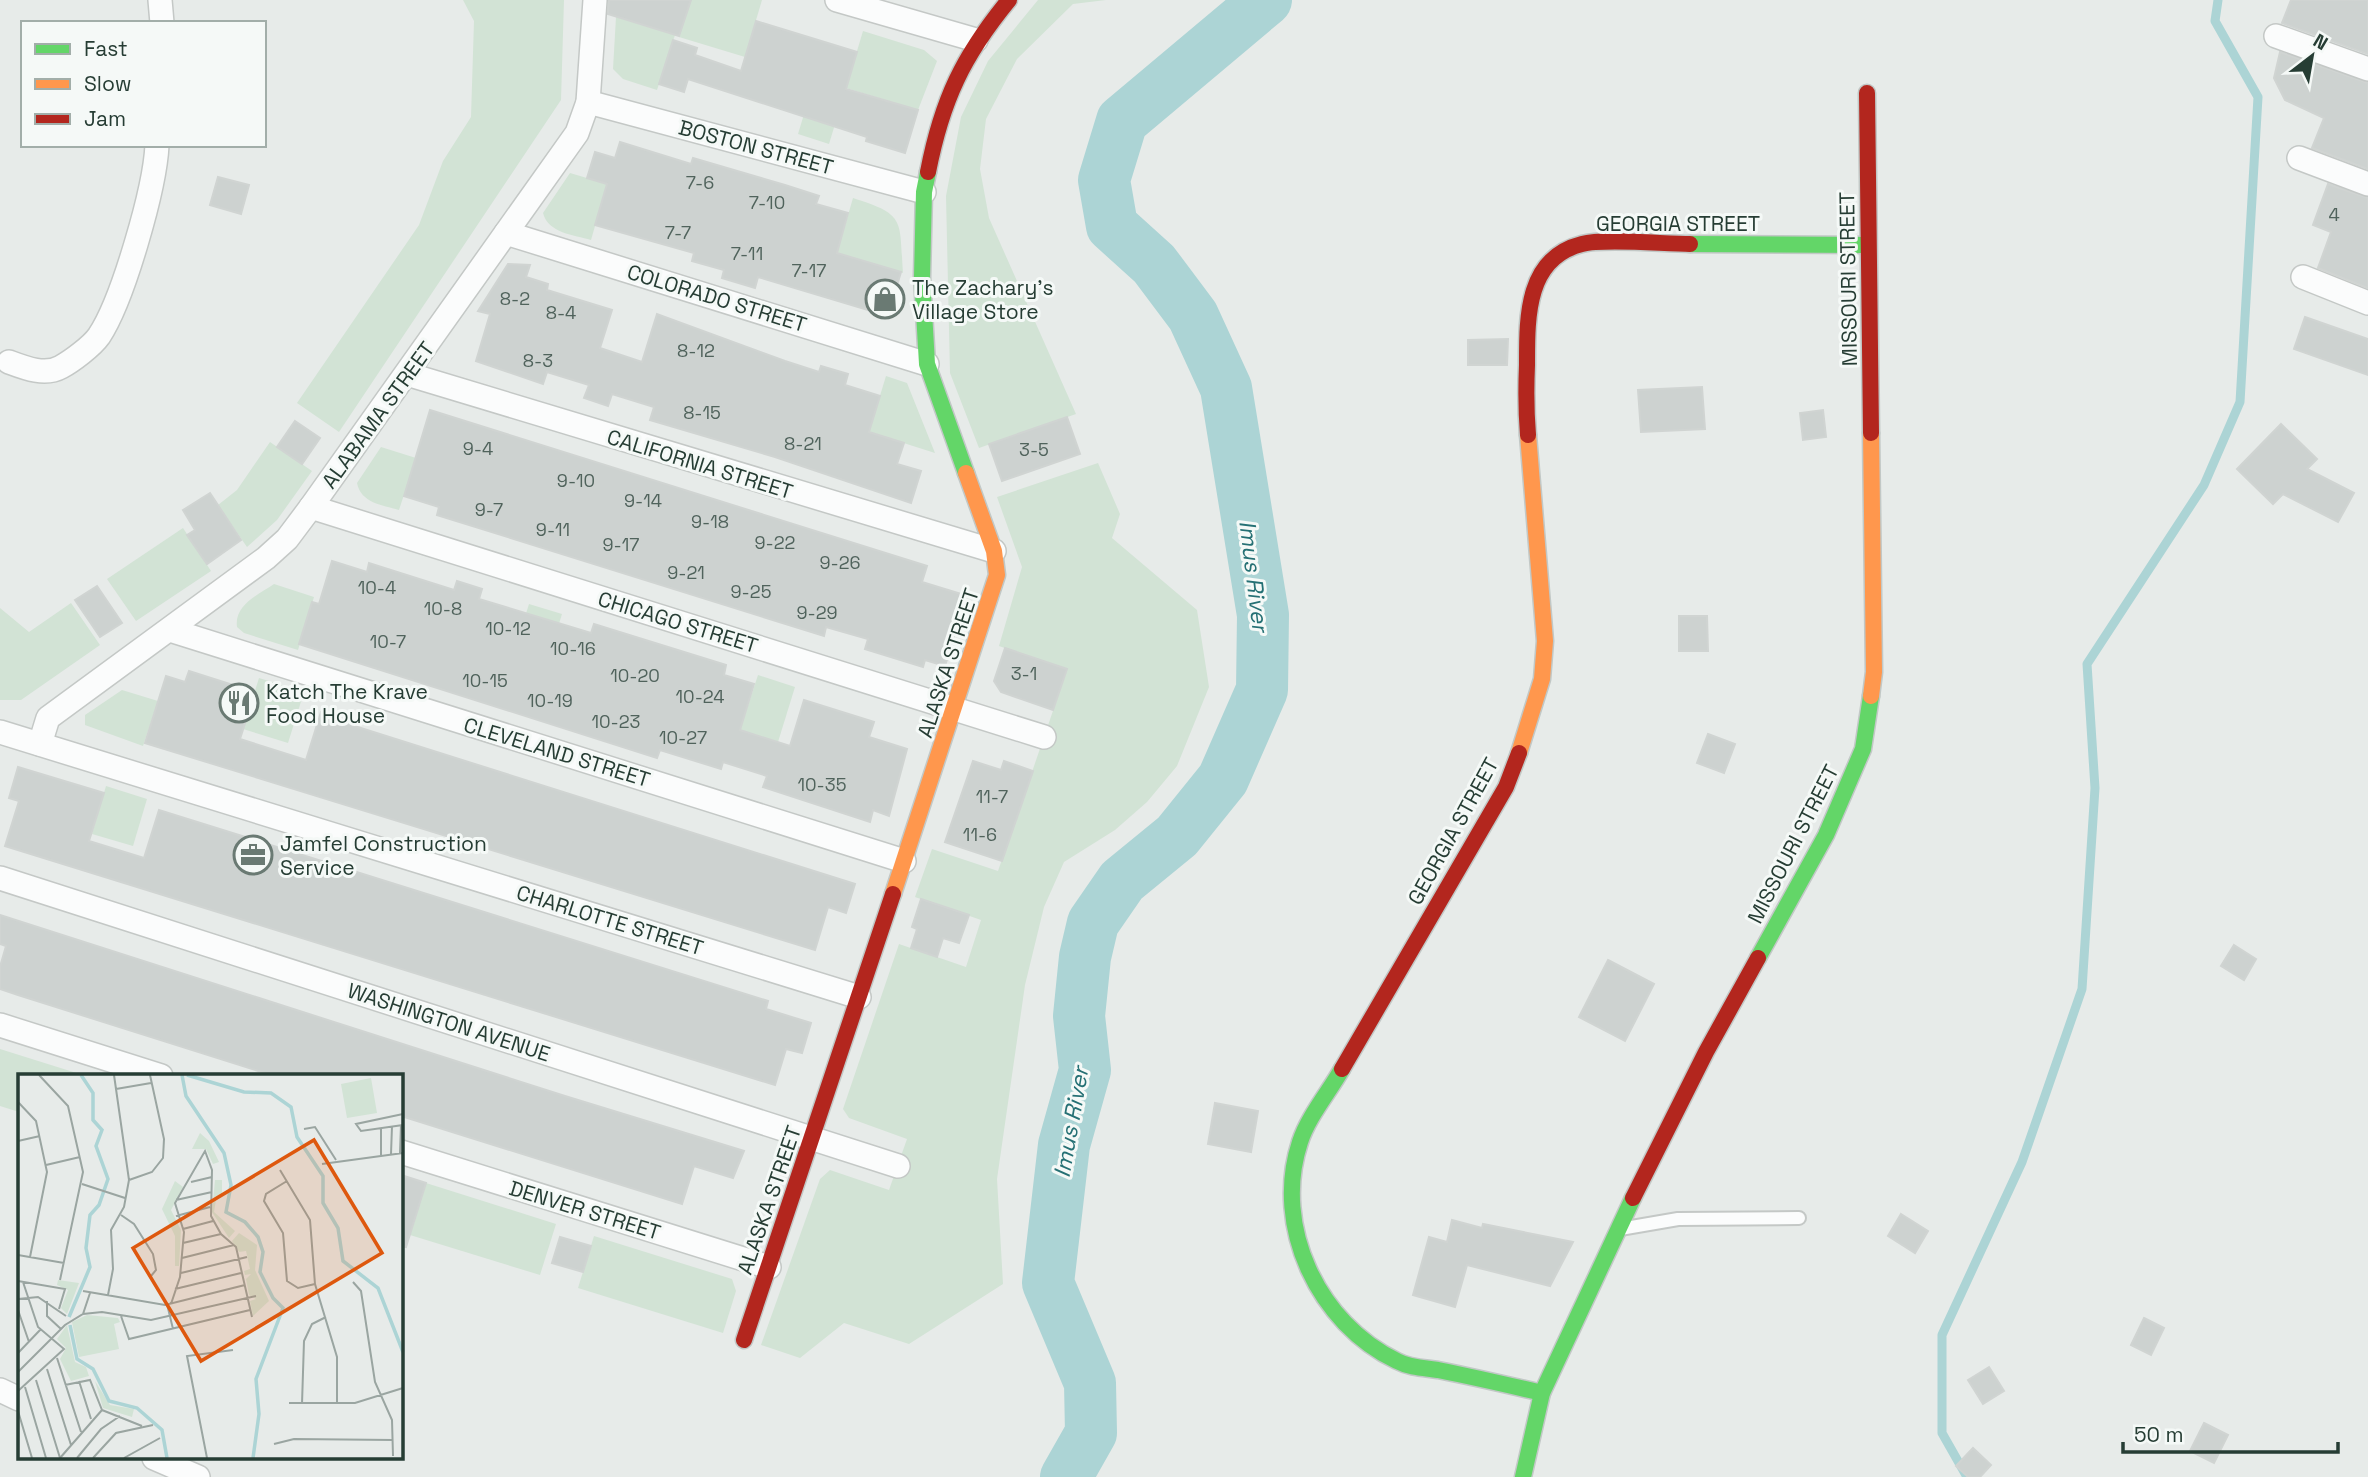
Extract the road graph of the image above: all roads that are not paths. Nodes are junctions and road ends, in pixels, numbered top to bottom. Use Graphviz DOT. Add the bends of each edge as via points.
graph roads {
  1 [pos="160,0"];
  2 [pos="595,0"];
  3 [pos="837,0"];
  4 [pos="1009,0"];
  5 [pos="162,21"];
  6 [pos="2276,36"];
  7 [pos="975,40"];
  8 [pos="2368,69"];
  9 [pos="1867,93"];
  10 [pos="588,102"];
  11 [pos="157,147"];
  12 [pos="2299,158"];
  13 [pos="2368,184"];
  14 [pos="924,192"];
  15 [pos="506,233"];
  16 [pos="1868,245"];
  17 [pos="2303,277"];
  18 [pos="2368,303"];
  19 [pos="9,362"];
  20 [pos="927,364"];
  21 [pos="407,374"];
  22 [pos="311,507"];
  23 [pos="994,551"];
  24 [pos="170,630"];
  25 [pos="955,709"];
  26 [pos="1,734"];
  27 [pos="1044,737"];
  28 [pos="40,744"];
  29 [pos="904,861"];
  30 [pos="0,878"];
  31 [pos="859,997"];
  32 [pos="0,1025"];
  33 [pos="155,1074"];
  34 [pos="812,1137"];
  35 [pos="402,1152"];
  36 [pos="898,1166"];
  37 [pos="1799,1218"];
  38 [pos="1617,1229"];
  39 [pos="769,1267"];
  40 [pos="744,1340"];
  41 [pos="0,1391"];
  42 [pos="1542,1393"];
  43 [pos="18,1399"];
  44 [pos="159,1460"];
  45 [pos="198,1477"];
  46 [pos="1523,1477"];
  1 -- 5 [label="street"];
  2 -- 10 [label="street, ALABAMA STREET"];
  3 -- 7 [label="street"];
  4 -- 7 [label="street, ALASKA STREET"];
  6 -- 8 [label="street"];
  7 -- 14 [label="street, ALASKA STREET" via="946,102"];
  9 -- 16 [label="street, MISSOURI STREET"];
  10 -- 14 [label="street, BOSTON STREET"];
  10 -- 15 [label="street, ALABAMA STREET" via="577,133"];
  11 -- 19 [label="street" via="156,167 124,281 98,337 60,368 32,371"];
  12 -- 13 [label="street"];
  14 -- 20 [label="street, ALASKA STREET"];
  15 -- 20 [label="street, COLORADO STREET"];
  15 -- 21 [label="street, ALABAMA STREET"];
  16 -- 38 [label="street, MISSOURI STREET" via="1874,672 1863,749 1826,835 1706,1052"];
  16 -- 42 [label="street, GEORGIA STREET" via="1584,243 1558,253 1531,293 1526,415 1545,641 1533,716 1506,787 1300,1141 1292,1169 1291,1199 1304,1261 1326,1305 1354,1336 1398,1362"];
  17 -- 18 [label="street"];
  20 -- 23 [label="street, ALASKA STREET"];
  21 -- 22 [label="street, ALABAMA STREET"];
  21 -- 23 [label="street, CALIFORNIA STREET"];
  22 -- 24 [label="street, ALABAMA STREET" via="266,558"];
  22 -- 25 [label="street, CHICAGO STREET"];
  23 -- 25 [label="street, ALASKA STREET" via="997,575 993,595"];
  24 -- 28 [label="street, ALABAMA STREET" via="48,718"];
  24 -- 29 [label="street, CLEVELAND STREET"];
  25 -- 27 [label="street, CHICAGO STREET"];
  25 -- 29 [label="street, ALASKA STREET"];
  26 -- 28 [label="street, CHARLOTTE STREET"];
  28 -- 31 [label="street, CHARLOTTE STREET"];
  29 -- 31 [label="street, ALASKA STREET"];
  30 -- 34 [label="street, WASHINGTON AVENUE"];
  31 -- 34 [label="street, ALASKA STREET"];
  32 -- 33 [label="street"];
  34 -- 36 [label="street, WASHINGTON AVENUE"];
  34 -- 39 [label="street, ALASKA STREET"];
  35 -- 39 [label="street, DENVER STREET"];
  37 -- 38 [label="lane" via="1678,1219"];
  38 -- 42 [label="street, MISSOURI STREET"];
  39 -- 40 [label="street, ALASKA STREET"];
  41 -- 43 [label="street"];
  42 -- 46 [label="street, MISSOURI STREET"];
  44 -- 45 [label="street"];
}
